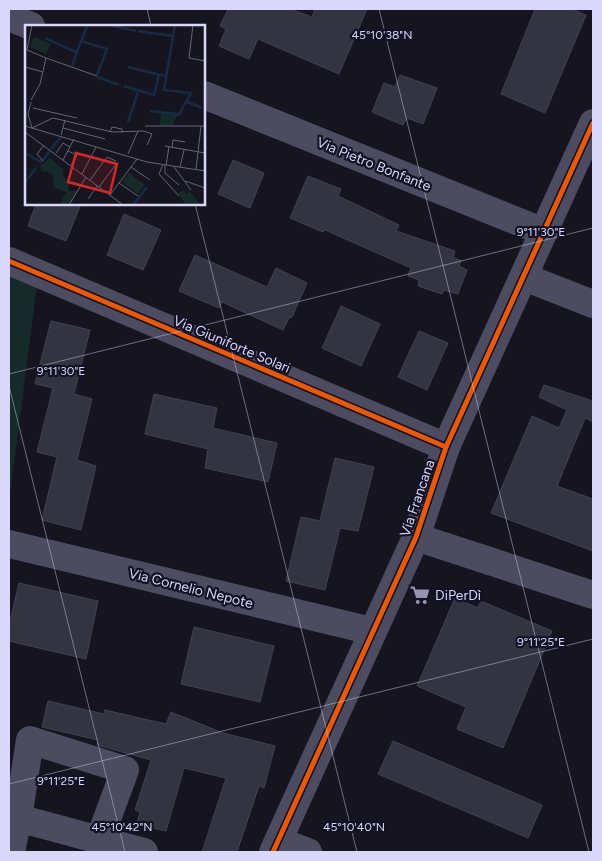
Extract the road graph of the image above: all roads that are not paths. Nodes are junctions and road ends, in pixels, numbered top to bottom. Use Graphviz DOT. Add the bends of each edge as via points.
graph roads {
  1 [pos="9,17"];
  2 [pos="29,25"];
  3 [pos="205,95"];
  4 [pos="593,123"];
  5 [pos="544,232"];
  6 [pos="9,261"];
  7 [pos="524,277"];
  8 [pos="593,304"];
  9 [pos="446,447"];
  10 [pos="416,537"];
  11 [pos="9,544"];
  12 [pos="593,595"];
  13 [pos="372,631"];
  14 [pos="18,818"];
  15 [pos="100,838"];
  16 [pos="276,846"];
  17 [pos="12,852"];
  18 [pos="144,852"];
  19 [pos="308,852"];
  1 -- 2 [label="street"];
  3 -- 5 [label="street, Via Pietro Bonfante"];
  4 -- 5 [label="street, Via Francana"];
  5 -- 7 [label="street, Via Francana"];
  6 -- 9 [label="street, Via Giuniforte Solari"];
  7 -- 8 [label="street"];
  7 -- 9 [label="street, Via Francana"];
  9 -- 10 [label="street, Via Francana"];
  10 -- 12 [label="street, Via Francana"];
  10 -- 13 [label="street, Via Francana"];
  11 -- 13 [label="street, Via Cornelio Nepote"];
  13 -- 16 [label="street, Via Francana"];
  14 -- 15 [label="street"];
  14 -- 15 [label="street" via="30,740 125,770"];
  14 -- 17 [label="street"];
  15 -- 18 [label="street"];
  16 -- 19 [label="street, Via Francana"];
}
